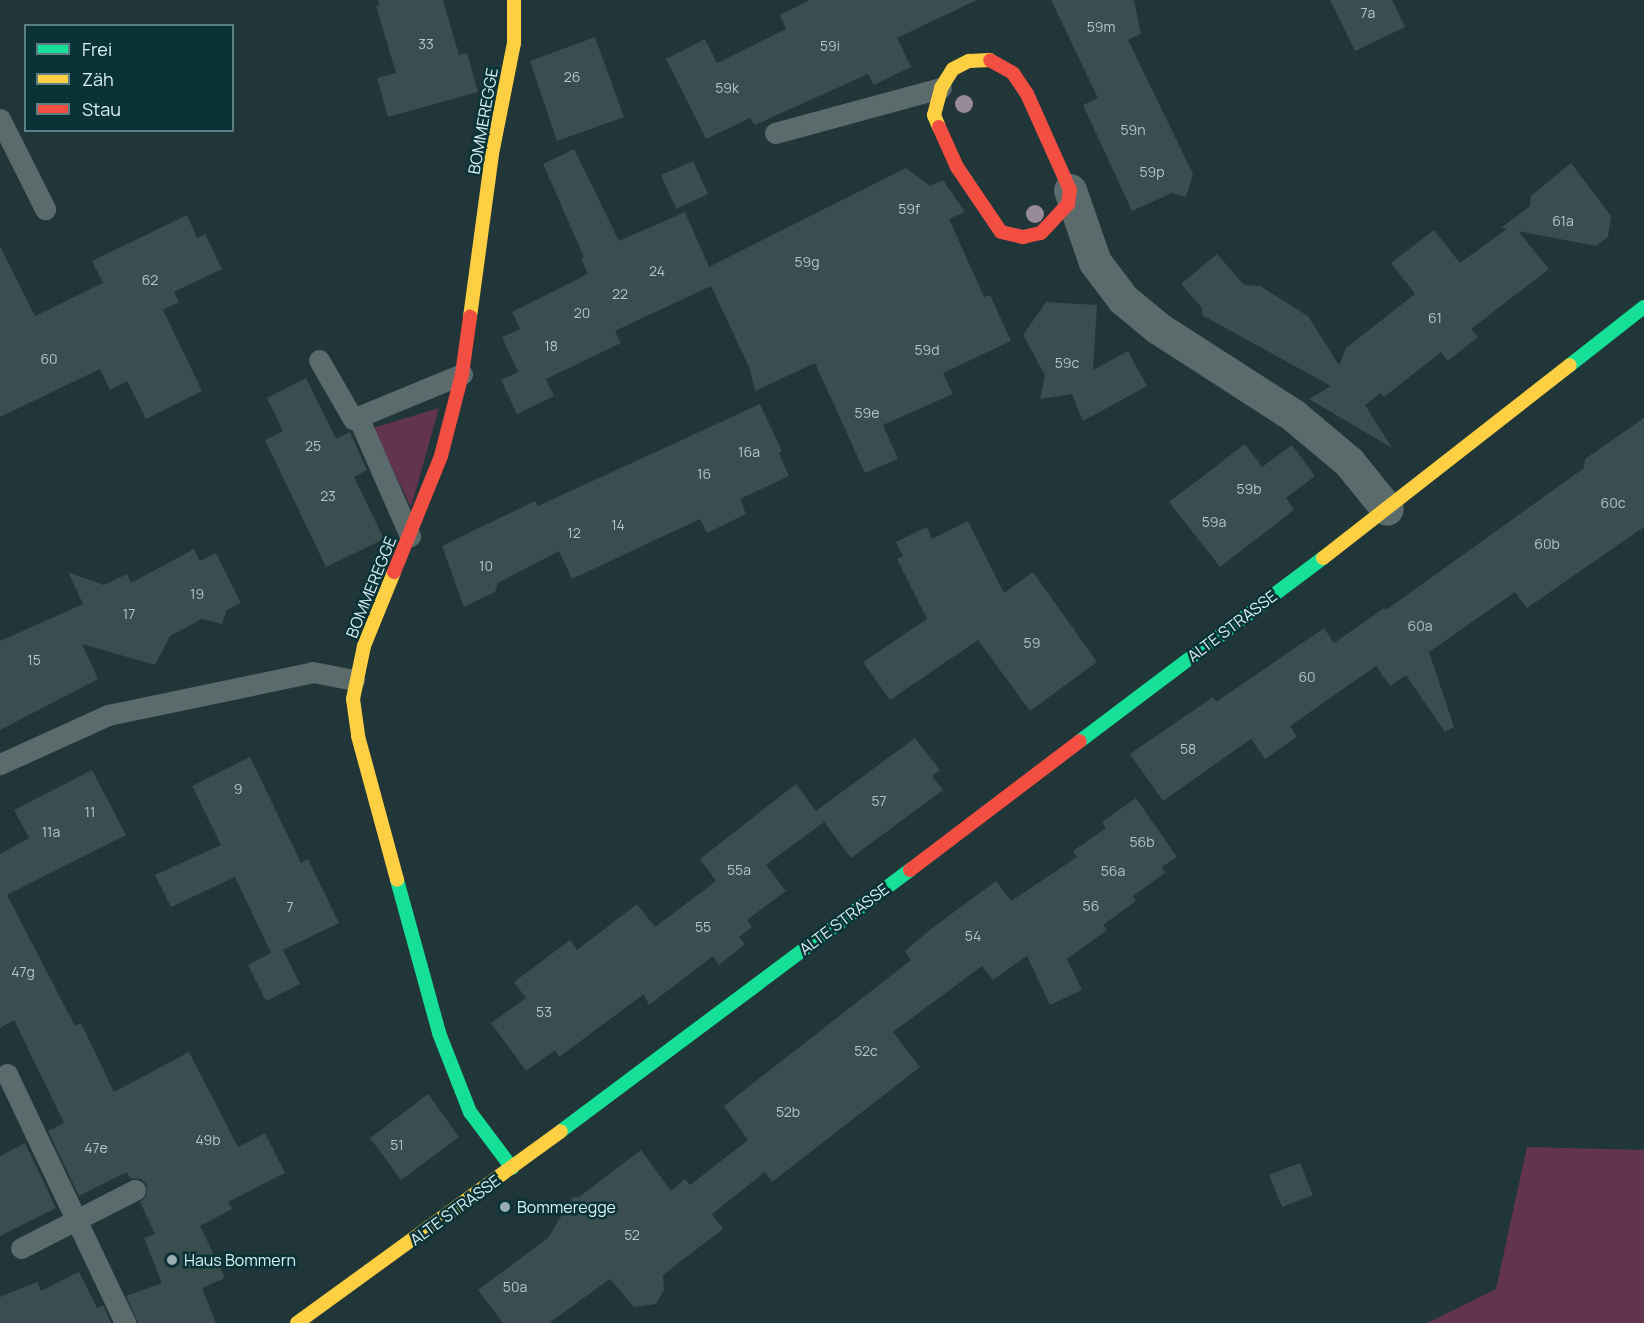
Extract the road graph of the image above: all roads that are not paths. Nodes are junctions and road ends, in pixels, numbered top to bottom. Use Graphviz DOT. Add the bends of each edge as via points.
graph roads {
  1 [pos="514,0"];
  2 [pos="941,88"];
  3 [pos="0,118"];
  4 [pos="775,133"];
  5 [pos="1070,190"];
  6 [pos="45,209"];
  7 [pos="1644,307"];
  8 [pos="319,360"];
  9 [pos="462,374"];
  10 [pos="358,417"];
  11 [pos="1387,509"];
  12 [pos="410,536"];
  13 [pos="354,680"];
  14 [pos="0,764"];
  15 [pos="7,1074"];
  16 [pos="512,1168"];
  17 [pos="135,1190"];
  18 [pos="76,1220"];
  19 [pos="21,1248"];
  20 [pos="125,1323"];
  21 [pos="297,1323"];
  1 -- 9 [label="street, BOMMEREGGE" via="514,43 492,154"];
  2 -- 4 [label="lane"];
  2 -- 5 [label="street" via="953,69 969,61 990,60 1012,73 1045,129"];
  2 -- 5 [label="street" via="934,115 942,138 1001,232 1023,237 1041,233 1068,204"];
  3 -- 6 [label="lane"];
  5 -- 11 [label="street" via="1095,262 1123,299 1158,328 1293,415 1349,462"];
  7 -- 11 [label="street, ALTE STRASSE"];
  8 -- 10 [label="lane" via="353,419"];
  9 -- 10 [label="lane"];
  9 -- 12 [label="street, BOMMEREGGE" via="441,456"];
  10 -- 12 [label="lane"];
  11 -- 16 [label="street, ALTE STRASSE"];
  12 -- 13 [label="street, BOMMEREGGE" via="378,608"];
  13 -- 14 [label="lane" via="313,672 108,715"];
  13 -- 16 [label="street, BOMMEREGGE" via="358,736 439,1033 470,1112"];
  15 -- 18 [label="lane"];
  16 -- 21 [label="street, ALTE STRASSE"];
  17 -- 18 [label="lane"];
  18 -- 19 [label="lane"];
  18 -- 20 [label="lane"];
}
